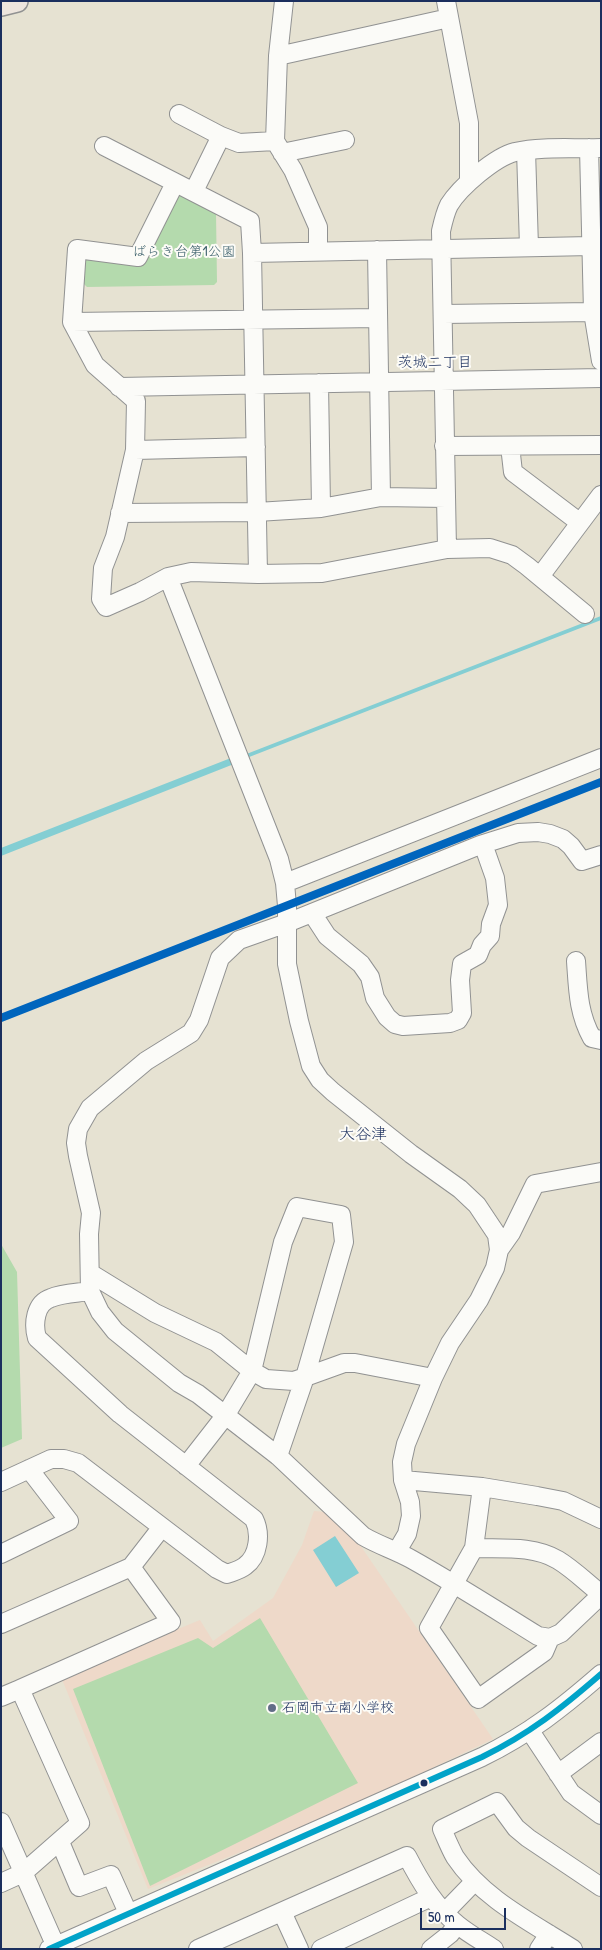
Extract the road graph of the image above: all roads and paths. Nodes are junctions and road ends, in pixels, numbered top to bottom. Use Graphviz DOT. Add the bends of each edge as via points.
graph roads {
  1 [pos="17,1"];
  2 [pos="284,1"];
  3 [pos="1,4"];
  4 [pos="448,10"];
  5 [pos="278,56"];
  6 [pos="179,114"];
  7 [pos="221,136"];
  8 [pos="345,140"];
  9 [pos="104,146"];
  10 [pos="279,147"];
  11 [pos="595,148"];
  12 [pos="526,150"];
  13 [pos="469,182"];
  14 [pos="175,183"];
  15 [pos="194,191"];
  16 [pos="591,246"];
  17 [pos="529,247"];
  18 [pos="442,248"];
  19 [pos="377,250"];
  20 [pos="318,251"];
  21 [pos="252,253"];
  22 [pos="592,312"];
  23 [pos="443,314"];
  24 [pos="378,318"];
  25 [pos="254,319"];
  26 [pos="72,322"];
  27 [pos="601,362"];
  28 [pos="601,378"];
  29 [pos="444,381"];
  30 [pos="379,382"];
  31 [pos="319,384"];
  32 [pos="255,385"];
  33 [pos="119,387"];
  34 [pos="601,445"];
  35 [pos="444,446"];
  36 [pos="510,446"];
  37 [pos="256,447"];
  38 [pos="135,450"];
  39 [pos="601,495"];
  40 [pos="381,497"];
  41 [pos="446,498"];
  42 [pos="321,508"];
  43 [pos="257,512"];
  44 [pos="120,513"];
  45 [pos="579,522"];
  46 [pos="447,549"];
  47 [pos="258,574"];
  48 [pos="540,575"];
  49 [pos="168,577"];
  50 [pos="585,614"];
  51 [pos="601,758"];
  52 [pos="483,844"];
  53 [pos="601,855"];
  54 [pos="285,883"];
  55 [pos="312,913"];
  56 [pos="287,923"];
  57 [pos="576,961"];
  58 [pos="601,1040"];
  59 [pos="601,1172"];
  60 [pos="499,1250"];
  61 [pos="90,1273"];
  62 [pos="90,1292"];
  63 [pos="252,1371"];
  64 [pos="305,1377"];
  65 [pos="433,1378"];
  66 [pos="225,1416"];
  67 [pos="278,1456"];
  68 [pos="186,1466"];
  69 [pos="29,1469"];
  70 [pos="403,1480"];
  71 [pos="1,1482"];
  72 [pos="482,1487"];
  73 [pos="601,1518"];
  74 [pos="162,1527"];
  75 [pos="474,1548"];
  76 [pos="397,1551"];
  77 [pos="1,1554"];
  78 [pos="131,1566"];
  79 [pos="453,1583"];
  80 [pos="601,1594"];
  81 [pos="1,1624"];
  82 [pos="550,1638"];
  83 [pos="601,1674"];
  84 [pos="20,1689"];
  85 [pos="1,1697"];
  86 [pos="530,1731"];
  87 [pos="601,1742"];
  88 [pos="558,1774"];
  89 [pos="601,1815"];
  90 [pos="1,1822"];
  91 [pos="60,1842"];
  92 [pos="23,1873"];
  93 [pos="475,1881"];
  94 [pos="1,1883"];
  95 [pos="601,1887"];
  96 [pos="432,1897"];
  97 [pos="282,1912"];
  98 [pos="128,1913"];
  99 [pos="451,1918"];
  100 [pos="549,1934"];
  101 [pos="53,1948"];
  102 [pos="492,1948"];
  103 [pos="198,1949"];
  104 [pos="299,1949"];
  105 [pos="321,1949"];
  106 [pos="431,1949"];
  107 [pos="539,1949"];
  108 [pos="573,1949"];
  1 -- 3 [label="main road"];
  2 -- 5 [label="street"];
  4 -- 5 [label="street"];
  4 -- 13 [label="street" via="469,123"];
  5 -- 10 [label="street"];
  6 -- 7 [label="street"];
  7 -- 10 [label="street" via="239,143"];
  7 -- 15 [label="street"];
  8 -- 10 [label="street"];
  9 -- 14 [label="street"];
  10 -- 20 [label="street" via="293,170 318,227"];
  11 -- 12 [label="street"];
  11 -- 16 [label="street"];
  12 -- 13 [label="street" via="502,158"];
  12 -- 17 [label="street"];
  13 -- 18 [label="street" via="449,206 441,231"];
  14 -- 15 [label="street"];
  14 -- 26 [label="street" via="138,257 77,249"];
  15 -- 21 [label="street" via="250,221"];
  16 -- 17 [label="street"];
  16 -- 22 [label="street"];
  17 -- 18 [label="street"];
  18 -- 19 [label="street"];
  18 -- 23 [label="street"];
  19 -- 20 [label="street"];
  19 -- 24 [label="street"];
  20 -- 21 [label="street"];
  21 -- 25 [label="street"];
  22 -- 23 [label="street"];
  22 -- 27 [label="street"];
  23 -- 29 [label="street"];
  24 -- 25 [label="street"];
  24 -- 30 [label="street"];
  25 -- 26 [label="street"];
  25 -- 32 [label="street"];
  26 -- 33 [label="street" via="95,365"];
  28 -- 29 [label="street"];
  29 -- 30 [label="street"];
  29 -- 35 [label="street"];
  30 -- 31 [label="street"];
  30 -- 40 [label="street"];
  31 -- 32 [label="street"];
  31 -- 42 [label="street"];
  32 -- 33 [label="street"];
  32 -- 37 [label="street"];
  33 -- 38 [label="street" via="136,401"];
  34 -- 36 [label="street"];
  35 -- 36 [label="street"];
  35 -- 41 [label="street"];
  36 -- 45 [label="street" via="513,472"];
  37 -- 38 [label="street"];
  37 -- 43 [label="street"];
  38 -- 44 [label="street"];
  39 -- 45 [label="street"];
  40 -- 41 [label="street"];
  40 -- 42 [label="street"];
  41 -- 46 [label="street"];
  42 -- 43 [label="street"];
  43 -- 44 [label="street"];
  43 -- 47 [label="street"];
  44 -- 49 [label="street" via="103,568 101,600 106,608"];
  45 -- 48 [label="street"];
  46 -- 47 [label="street" via="322,573"];
  46 -- 48 [label="street" via="490,548 512,555"];
  47 -- 49 [label="street" via="191,572"];
  48 -- 50 [label="street"];
  49 -- 54 [label="street" via="279,859"];
  51 -- 54 [label="street"];
  52 -- 53 [label="street" via="518,833 538,832 563,839 582,861"];
  52 -- 55 [label="street"];
  52 -- 55 [label="street" via="495,878 498,905 490,936 478,955 462,964 462,1013 458,1020 403,1026 395,1024 386,1017 375,998 370,977 361,964 327,936"];
  54 -- 56 [label="street"];
  55 -- 56 [label="street"];
  56 -- 60 [label="street" via="287,964 311,1066 320,1080 477,1204 497,1235"];
  56 -- 61 [label="street" via="239,940 228,948 220,958 200,1020 191,1033 146,1061 90,1108 78,1129 76,1143 90,1213"];
  57 -- 58 [label="street" via="584,1024 592,1038"];
  59 -- 60 [label="street" via="534,1184"];
  60 -- 65 [label="street" via="496,1268 450,1343"];
  61 -- 62 [label="street"];
  61 -- 63 [label="street" via="155,1313 216,1342"];
  62 -- 66 [label="street" via="115,1332"];
  62 -- 68 [label="street" via="50,1298 35,1318 37,1338 120,1414"];
  63 -- 64 [label="street" via="278,1381"];
  63 -- 64 [label="street" via="283,1242 297,1207 341,1215 344,1242"];
  63 -- 66 [label="street"];
  64 -- 65 [label="street" via="344,1363 355,1363"];
  64 -- 67 [label="street"];
  65 -- 70 [label="street" via="406,1444"];
  66 -- 67 [label="street"];
  66 -- 68 [label="street"];
  67 -- 76 [label="street" via="363,1536"];
  68 -- 74 [label="street" via="254,1519 258,1528 254,1554 246,1566 227,1574"];
  69 -- 71 [label="street"];
  69 -- 74 [label="street" via="51,1459 78,1463"];
  69 -- 77 [label="street" via="69,1521"];
  70 -- 72 [label="street"];
  70 -- 76 [label="street" via="411,1516"];
  72 -- 73 [label="street" via="562,1501"];
  72 -- 75 [label="street"];
  74 -- 78 [label="street"];
  75 -- 79 [label="street"];
  75 -- 80 [label="street" via="521,1549 541,1553 558,1560"];
  76 -- 79 [label="street"];
  78 -- 81 [label="street"];
  78 -- 84 [label="street" via="171,1622"];
  79 -- 82 [label="street" via="538,1636"];
  79 -- 82 [label="street" via="429,1628 478,1698 544,1652"];
  80 -- 82 [label="street" via="561,1633"];
  83 -- 86 [label="street" via="569,1703"];
  84 -- 85 [label="street"];
  84 -- 91 [label="street" via="80,1824"];
  86 -- 88 [label="street"];
  86 -- 98 [label="street" via="474,1761"];
  87 -- 88 [label="street"];
  88 -- 89 [label="street" via="571,1793"];
  90 -- 92 [label="street"];
  91 -- 92 [label="street"];
  91 -- 98 [label="street" via="79,1887 111,1875"];
  92 -- 94 [label="street"];
  92 -- 101 [label="street"];
  93 -- 95 [label="street" via="454,1856 442,1829 498,1802 516,1828 528,1838"];
  93 -- 99 [label="street"];
  93 -- 100 [label="street" via="489,1895"];
  96 -- 97 [label="street" via="407,1856"];
  96 -- 99 [label="street"];
  96 -- 105 [label="street"];
  97 -- 103 [label="street"];
  97 -- 104 [label="street"];
  98 -- 101 [label="street"];
  99 -- 102 [label="street"];
  99 -- 106 [label="street" via="450,1934"];
  100 -- 107 [label="street"];
  100 -- 108 [label="street"];
}
